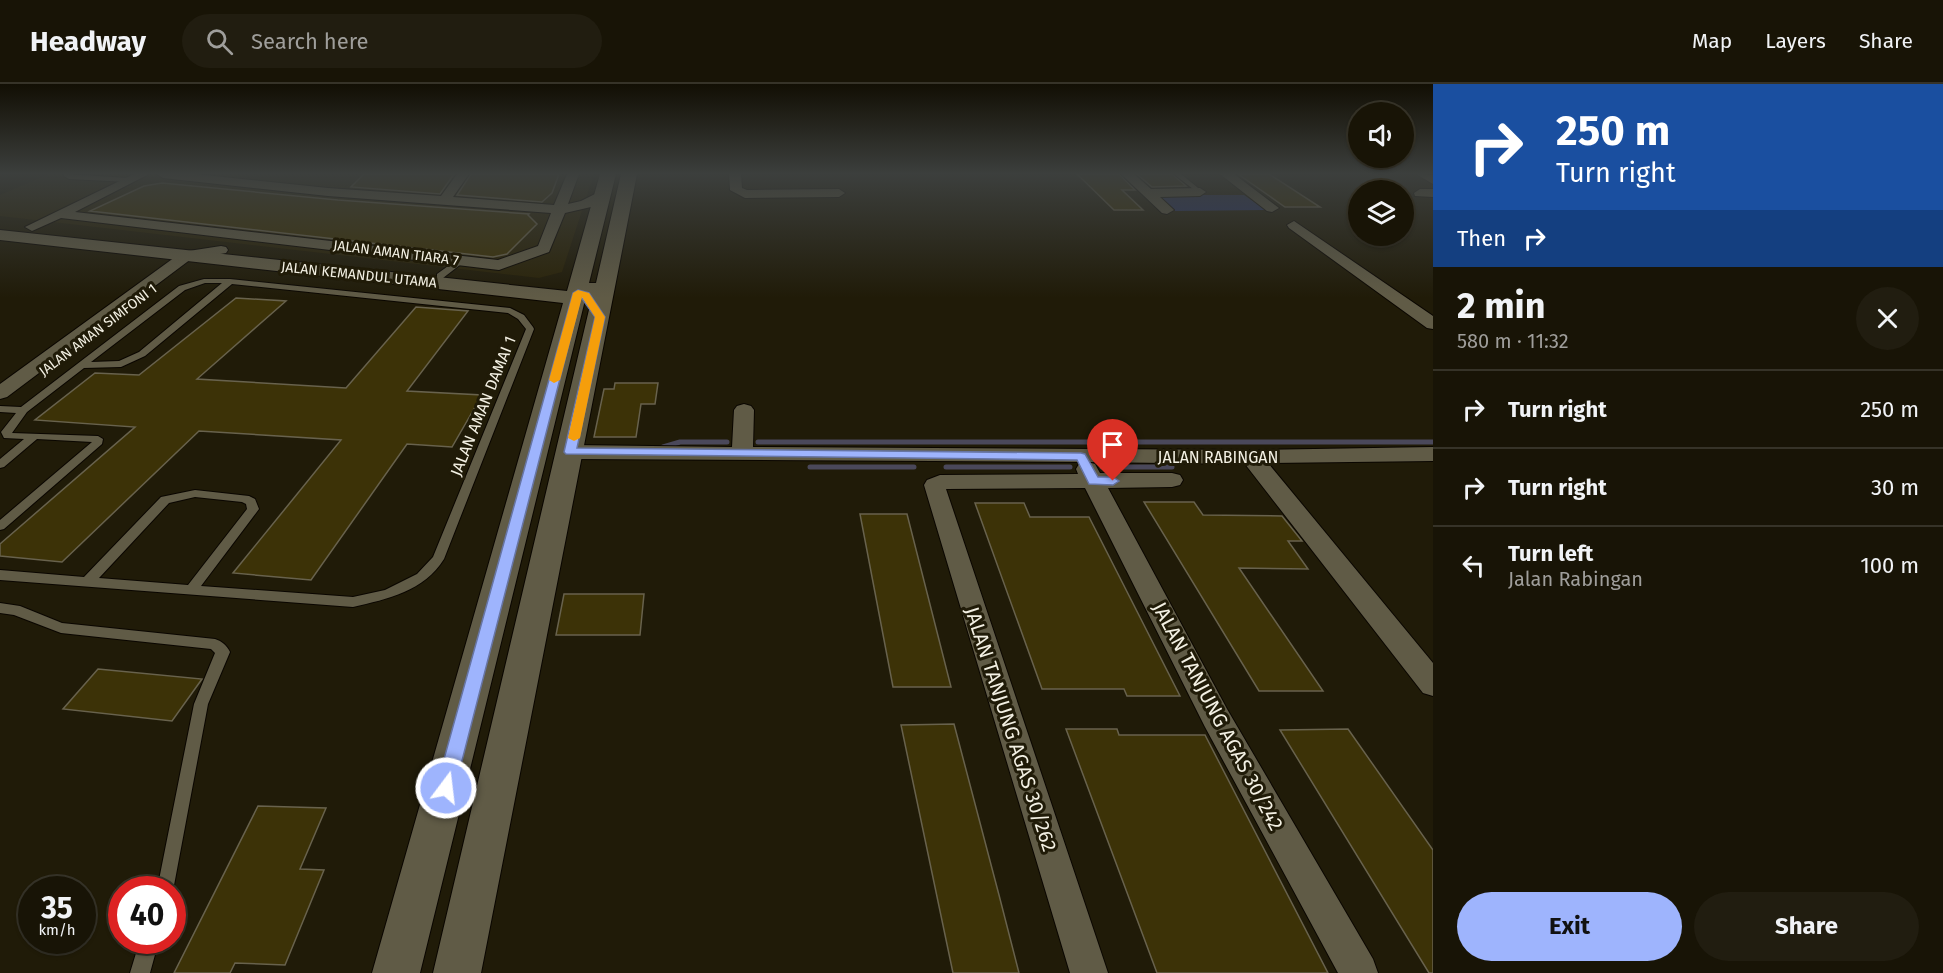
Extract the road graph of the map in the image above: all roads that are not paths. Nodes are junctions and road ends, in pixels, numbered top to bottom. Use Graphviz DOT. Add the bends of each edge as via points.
graph roads {
  1 [pos="56,215"];
  2 [pos="72,215"];
  3 [pos="556,215"];
  4 [pos="596,215"];
  5 [pos="621,215"];
  6 [pos="0,224"];
  7 [pos="1294,225"];
  8 [pos="32,227"];
  9 [pos="0,234"];
  10 [pos="193,253"];
  11 [pos="225,255"];
  12 [pos="461,261"];
  13 [pos="168,264"];
  14 [pos="585,265"];
  15 [pos="440,276"];
  16 [pos="230,281"];
  17 [pos="543,293"];
  18 [pos="582,305"];
  19 [pos="1433,324"];
  20 [pos="83,365"];
  21 [pos="0,393"];
  22 [pos="0,403"];
  23 [pos="0,409"];
  24 [pos="24,410"];
  25 [pos="744,410"];
  26 [pos="34,436"];
  27 [pos="571,452"];
  28 [pos="742,454"];
  29 [pos="1433,454"];
  30 [pos="1251,457"];
  31 [pos="0,465"];
  32 [pos="1087,469"];
  33 [pos="1172,480"];
  34 [pos="0,526"];
  35 [pos="0,575"];
  36 [pos="87,582"];
  37 [pos="191,590"];
  38 [pos="0,608"];
  39 [pos="1433,684"];
  40 [pos="169,876"];
  41 [pos="146,954"];
  42 [pos="140,973"];
  43 [pos="396,973"];
  44 [pos="458,973"];
  45 [pos="1089,973"];
  46 [pos="1359,973"];
  1 -- 8 [label="street"];
  2 -- 12 [label="street, JALAN AMAN TIARA 7"];
  3 -- 12 [label="street, JALAN AMAN TIARA 7" via="544,249 499,265"];
  4 -- 14 [label="street"];
  5 -- 18 [label="street" via="610,272"];
  6 -- 8 [label="street, JALAN KEMANDUL UTAMA"];
  7 -- 19 [label="street"];
  8 -- 10 [label="street, JALAN KEMANDUL UTAMA"];
  9 -- 13 [label="street, JALAN KEMANDUL UTAMA"];
  10 -- 11 [label="street, JALAN KEMANDUL UTAMA"];
  10 -- 13 [label="street, JALAN KEMANDUL UTAMA"];
  10 -- 13 [label="street, JALAN AMAN SIMFONI 1"];
  11 -- 13 [label="street" via="201,263"];
  11 -- 15 [label="street, JALAN KEMANDUL UTAMA"];
  11 -- 17 [label="street, JALAN KEMANDUL UTAMA"];
  12 -- 15 [label="lane"];
  13 -- 21 [label="street, JALAN AMAN SIMFONI 1"];
  13 -- 22 [label="street, JALAN AMAN SIMFONI 1"];
  14 -- 17 [label="street"];
  14 -- 18 [label="street"];
  15 -- 17 [label="street, JALAN KEMANDUL UTAMA"];
  16 -- 20 [label="lane, JALAN AMAN DAMAI 1" via="204,281 182,288"];
  16 -- 20 [label="lane" via="142,354 121,364"];
  16 -- 37 [label="lane, JALAN AMAN DAMAI 1" via="510,311 530,329 438,559 422,578 388,594 353,602"];
  17 -- 18 [label="street"];
  17 -- 18 [label="street" via="559,310"];
  18 -- 27 [label="street"];
  18 -- 43 [label="street"];
  20 -- 24 [label="lane, JALAN AMAN DAMAI 1"];
  23 -- 24 [label="lane"];
  24 -- 26 [label="lane, JALAN AMAN DAMAI 1" via="6,432 8,436"];
  25 -- 28 [label="street"];
  26 -- 31 [label="lane"];
  26 -- 34 [label="lane" via="98,439 97,444"];
  27 -- 28 [label="street, JALAN RABINGAN"];
  27 -- 44 [label="street"];
  28 -- 32 [label="street, JALAN RABINGAN"];
  29 -- 30 [label="street, JALAN RABINGAN"];
  30 -- 32 [label="street, JALAN RABINGAN"];
  30 -- 39 [label="street"];
  32 -- 33 [label="street"];
  32 -- 45 [label="street, JALAN TANJUNG AGAS 30/262" via="940,482 934,489"];
  32 -- 46 [label="street, JALAN TANJUNG AGAS 30/242" via="1216,718"];
  35 -- 36 [label="lane, JALAN AMAN DAMAI 1"];
  36 -- 37 [label="lane, JALAN AMAN DAMAI 1"];
  36 -- 37 [label="lane" via="165,500 195,492 251,502 253,509"];
  38 -- 40 [label="lane" via="61,628 215,644 222,652 201,704"];
  41 -- 42 [label="lane"];
}
